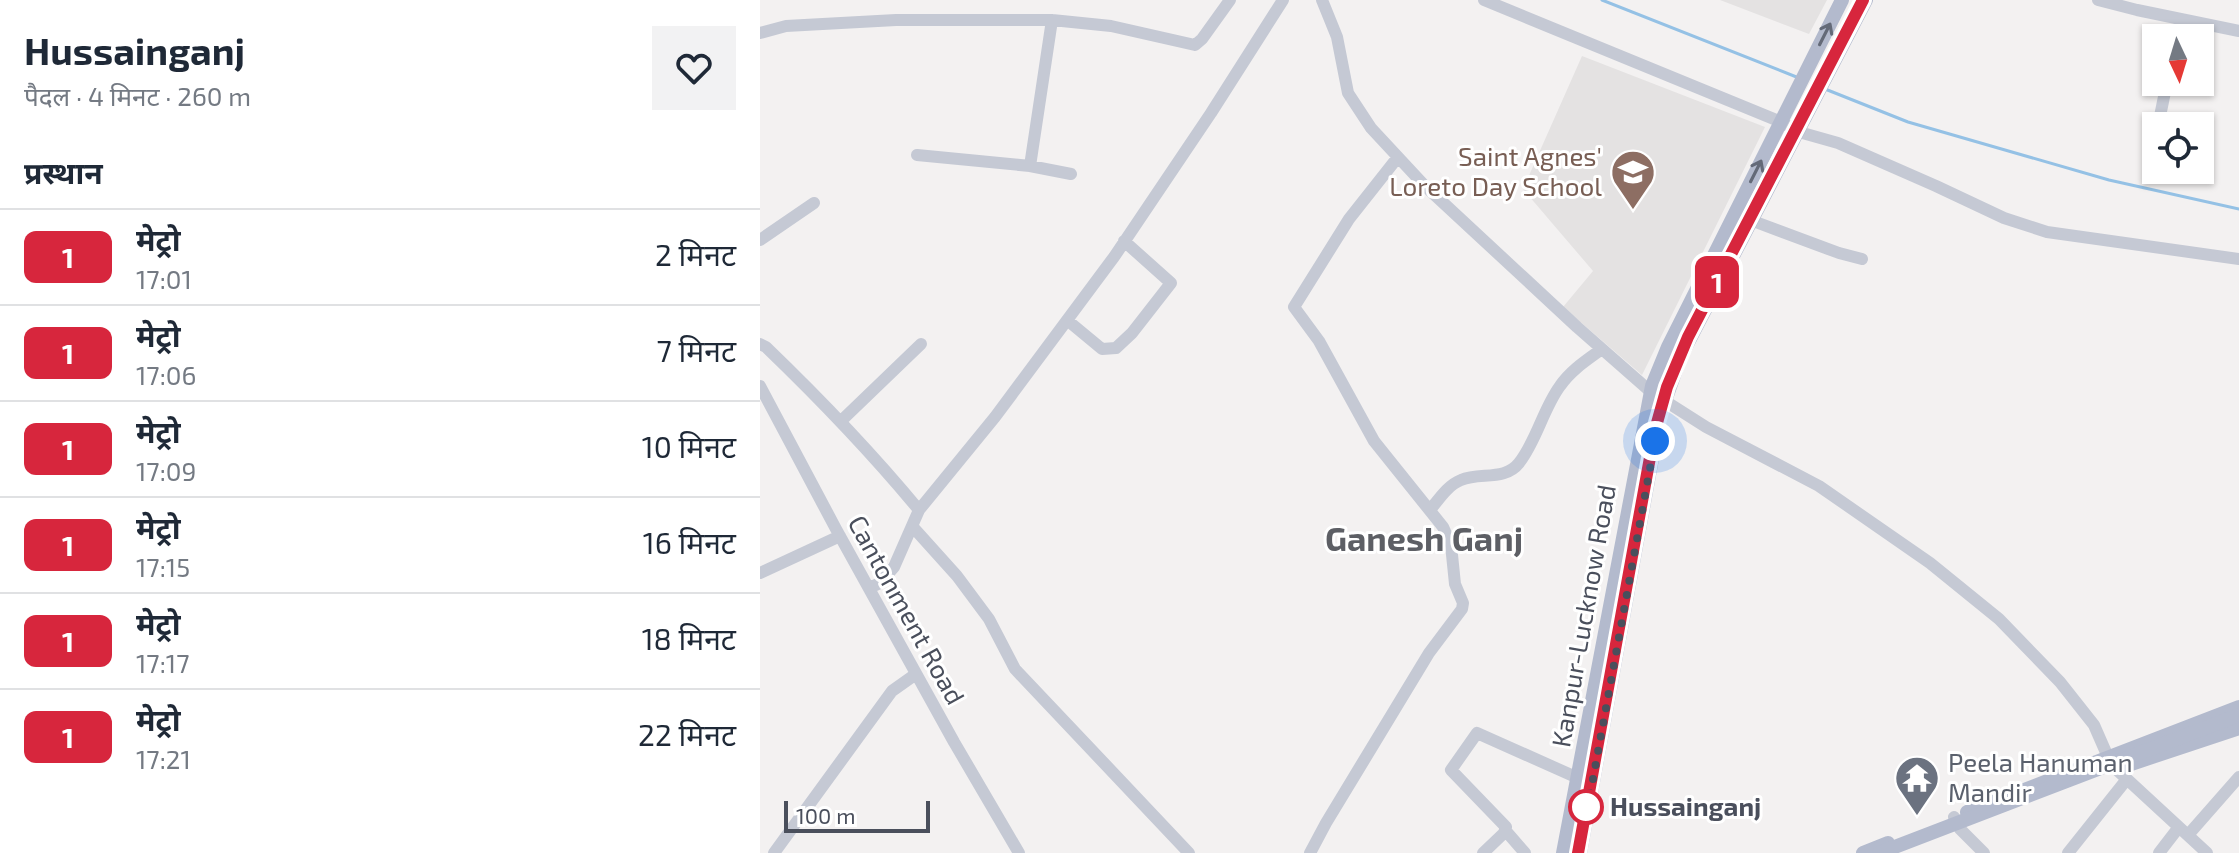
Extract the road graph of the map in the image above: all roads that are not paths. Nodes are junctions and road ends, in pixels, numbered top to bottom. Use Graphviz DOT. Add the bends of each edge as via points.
graph roads {
  1 [pos="1230,0"];
  2 [pos="1283,0"];
  3 [pos="1322,0"];
  4 [pos="1484,0"];
  5 [pos="1842,0"];
  6 [pos="2098,0"];
  7 [pos="1862,2"];
  8 [pos="2179,19"];
  9 [pos="1052,20"];
  10 [pos="2178,24"];
  11 [pos="2239,31"];
  12 [pos="761,36"];
  13 [pos="1781,122"];
  14 [pos="1799,132"];
  15 [pos="917,155"];
  16 [pos="1398,157"];
  17 [pos="1030,166"];
  18 [pos="1071,174"];
  19 [pos="814,203"];
  20 [pos="1753,221"];
  21 [pos="760,240"];
  22 [pos="1124,241"];
  23 [pos="1862,259"];
  24 [pos="2239,259"];
  25 [pos="1067,320"];
  26 [pos="760,344"];
  27 [pos="921,344"];
  28 [pos="1602,349"];
  29 [pos="760,386"];
  30 [pos="1651,392"];
  31 [pos="1664,401"];
  32 [pos="774,413"];
  33 [pos="760,420"];
  34 [pos="841,421"];
  35 [pos="919,510"];
  36 [pos="1430,510"];
  37 [pos="912,526"];
  38 [pos="840,536"];
  39 [pos="1629,542"];
  40 [pos="760,573"];
  41 [pos="869,588"];
  42 [pos="916,674"];
  43 [pos="2239,707"];
  44 [pos="2239,715"];
  45 [pos="2239,728"];
  46 [pos="2117,768"];
  47 [pos="2239,777"];
  48 [pos="1578,778"];
  49 [pos="1957,823"];
  50 [pos="1505,830"];
  51 [pos="2184,831"];
  52 [pos="774,853"];
  53 [pos="1019,853"];
  54 [pos="1189,853"];
  55 [pos="1310,853"];
  56 [pos="1483,853"];
  57 [pos="1525,853"];
  58 [pos="1563,853"];
  59 [pos="1580,853"];
  60 [pos="1863,853"];
  61 [pos="1879,853"];
  62 [pos="1897,853"];
  63 [pos="1984,853"];
  64 [pos="2068,853"];
  65 [pos="2159,853"];
  66 [pos="2207,853"];
  1 -- 9 [label="street" via="1195,45 1111,26"];
  2 -- 22 [label="street"];
  3 -- 16 [label="street" via="1337,37 1348,93"];
  4 -- 13 [label="street"];
  13 -- 5 [label="main road, Kanpur-Lucknow Road, one-way"];
  6 -- 8 [label="street"];
  7 -- 14 [label="main road, Kanpur-Lucknow Road"];
  8 -- 10 [label="street"];
  8 -- 11 [label="street"];
  9 -- 12 [label="street" via="786,26"];
  9 -- 17 [label="street"];
  13 -- 14 [label="street"];
  30 -- 13 [label="main road, Kanpur-Lucknow Road, one-way" via="1668,347"];
  14 -- 20 [label="main road, Kanpur-Lucknow Road"];
  14 -- 24 [label="street" via="1838,143 2047,232"];
  15 -- 17 [label="street"];
  16 -- 28 [label="street"];
  16 -- 36 [label="street" via="1349,219 1294,307 1319,341 1374,441"];
  17 -- 18 [label="street"];
  19 -- 21 [label="street"];
  20 -- 23 [label="street"];
  20 -- 31 [label="main road, Kanpur-Lucknow Road" via="1681,356"];
  22 -- 25 [label="street"];
  22 -- 25 [label="street" via="1171,283 1116,348 1102,349"];
  25 -- 35 [label="street"];
  26 -- 34 [label="street"];
  27 -- 34 [label="street"];
  28 -- 30 [label="street"];
  28 -- 36 [label="street" via="1559,387 1518,465 1498,476 1458,480"];
  29 -- 32 [label="street, Cantonment Road"];
  30 -- 31 [label="street"];
  30 -- 39 [label="main road, Kanpur-Lucknow Road"];
  31 -- 39 [label="main road, Kanpur-Lucknow Road"];
  31 -- 46 [label="street" via="1819,486 1967,592 2060,682 2094,725"];
  32 -- 33 [label="street"];
  32 -- 38 [label="street, Cantonment Road"];
  34 -- 35 [label="street"];
  35 -- 37 [label="street"];
  36 -- 55 [label="street" via="1451,545 1462,609 1429,653"];
  37 -- 41 [label="street" via="894,567"];
  37 -- 54 [label="street" via="989,619 1015,669"];
  38 -- 40 [label="street"];
  38 -- 41 [label="street, Cantonment Road"];
  39 -- 48 [label="main road, Kanpur-Lucknow Road"];
  39 -- 59 [label="main road, Kanpur-Lucknow Road"];
  41 -- 42 [label="street, Cantonment Road"];
  42 -- 52 [label="street" via="892,691"];
  42 -- 53 [label="street, Cantonment Road"];
  43 -- 46 [label="main road"];
  44 -- 61 [label="main road, bridge"];
  45 -- 46 [label="main road"];
  46 -- 49 [label="main road"];
  46 -- 51 [label="street"];
  46 -- 64 [label="street"];
  47 -- 51 [label="street"];
  48 -- 50 [label="street" via="1477,733 1451,770"];
  48 -- 58 [label="main road, Kanpur-Lucknow Road"];
  49 -- 60 [label="main road"];
  49 -- 62 [label="main road"];
  49 -- 63 [label="street"];
  50 -- 56 [label="street"];
  50 -- 57 [label="street"];
  51 -- 65 [label="street"];
  51 -- 66 [label="street"];
}
